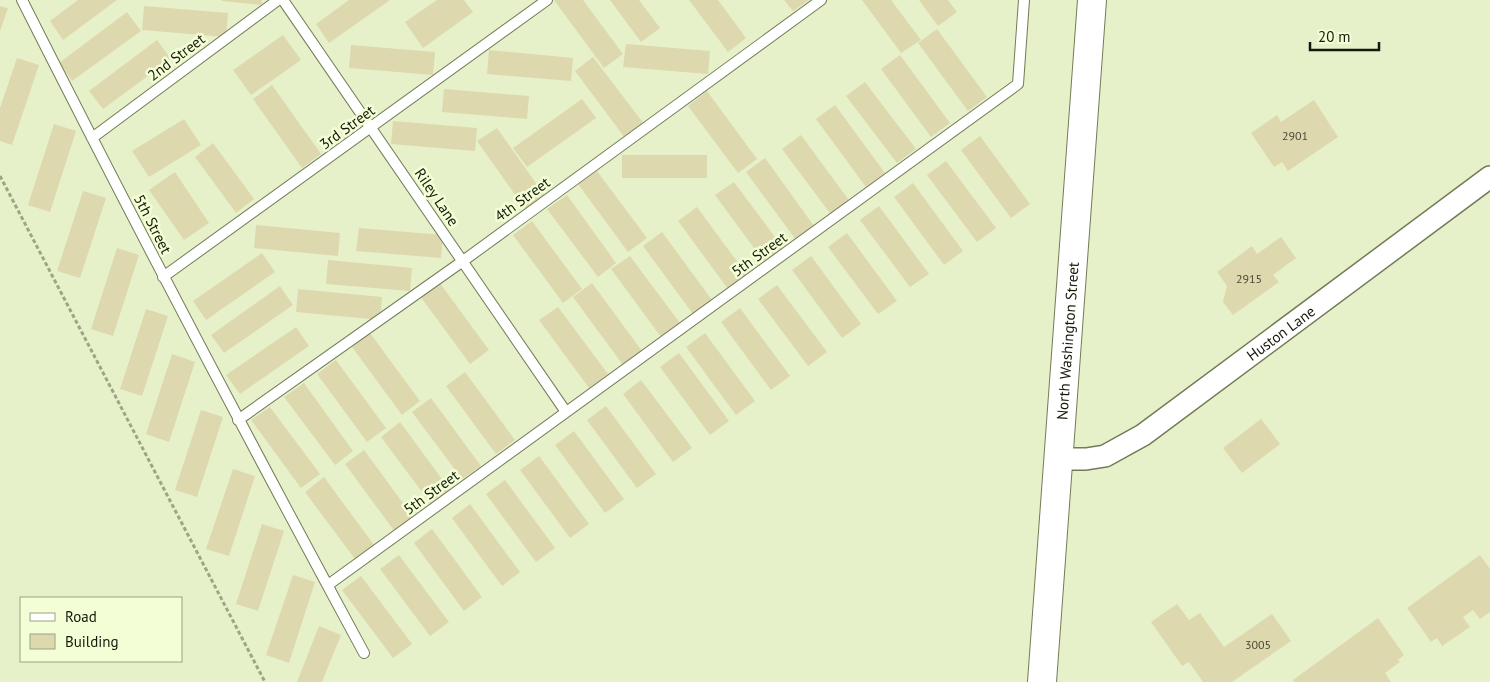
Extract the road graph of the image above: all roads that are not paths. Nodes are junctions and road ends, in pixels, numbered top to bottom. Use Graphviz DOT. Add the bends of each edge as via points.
graph roads {
  1 [pos="22,0"];
  2 [pos="278,0"];
  3 [pos="283,0"];
  4 [pos="547,0"];
  5 [pos="821,0"];
  6 [pos="1024,0"];
  7 [pos="1092,0"];
  8 [pos="372,127"];
  9 [pos="92,138"];
  10 [pos="1490,177"];
  11 [pos="463,261"];
  12 [pos="163,277"];
  13 [pos="566,412"];
  14 [pos="238,420"];
  15 [pos="1058,459"];
  16 [pos="328,585"];
  17 [pos="364,653"];
  18 [pos="1042,682"];
  1 -- 9 [label="lane, 5th Street"];
  2 -- 9 [label="lane, 2nd Street"];
  3 -- 8 [label="lane, Riley Lane"];
  4 -- 8 [label="lane, 3rd Street"];
  5 -- 11 [label="lane, 4th Street"];
  6 -- 13 [label="lane, 5th Street" via="1018,84"];
  7 -- 15 [label="main road, North Washington Street"];
  8 -- 11 [label="lane, Riley Lane"];
  8 -- 12 [label="lane, 3rd Street"];
  9 -- 12 [label="lane, 5th Street"];
  10 -- 15 [label="street, Huston Lane" via="1143,435 1105,456"];
  11 -- 13 [label="lane, Riley Lane"];
  11 -- 14 [label="lane, 4th Street"];
  12 -- 14 [label="lane, 5th Street"];
  13 -- 16 [label="lane, 5th Street"];
  14 -- 16 [label="lane, 5th Street"];
  15 -- 18 [label="main road, North Washington Street"];
  16 -- 17 [label="lane"];
}
